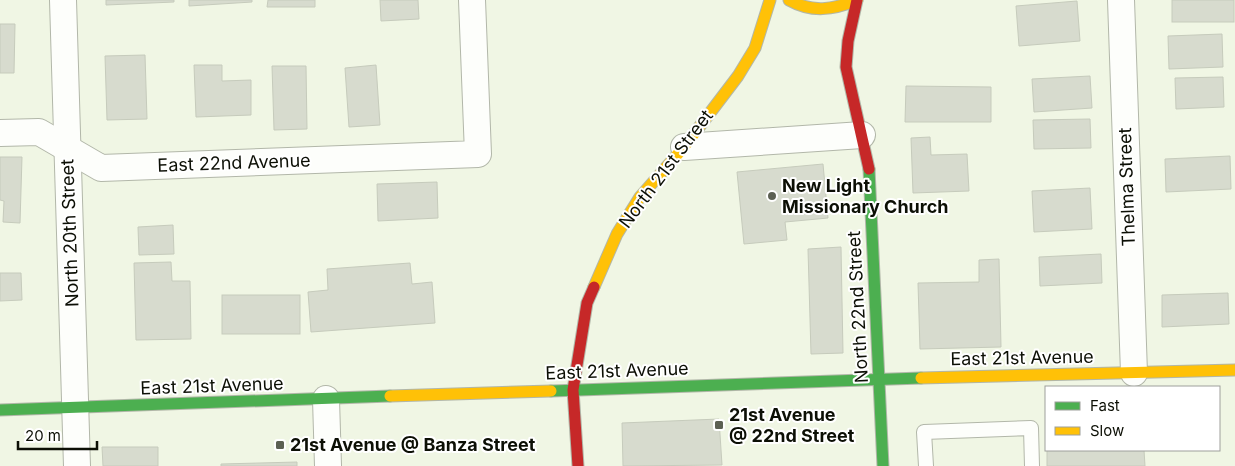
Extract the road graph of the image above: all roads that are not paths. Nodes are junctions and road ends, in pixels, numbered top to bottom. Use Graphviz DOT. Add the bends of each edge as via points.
graph roads {
  1 [pos="63,0"];
  2 [pos="472,0"];
  3 [pos="770,0"];
  4 [pos="789,0"];
  5 [pos="857,0"];
  6 [pos="1121,0"];
  7 [pos="0,132"];
  8 [pos="862,135"];
  9 [pos="684,147"];
  10 [pos="68,149"];
  11 [pos="1235,370"];
  12 [pos="1134,373"];
  13 [pos="878,379"];
  14 [pos="573,390"];
  15 [pos="326,399"];
  16 [pos="75,408"];
  17 [pos="0,410"];
  18 [pos="77,466"];
  19 [pos="328,466"];
  20 [pos="578,466"];
  21 [pos="883,466"];
  22 [pos="926,466"];
  23 [pos="1032,466"];
  1 -- 10 [label="street, North 20th Street"];
  2 -- 10 [label="street, East 22nd Avenue" via="478,154 100,168"];
  3 -- 9 [label="street, North 21st Street" via="755,48 738,76"];
  4 -- 5 [label="street" via="818,11 839,9"];
  5 -- 8 [label="street, North 22nd Street" via="846,67"];
  6 -- 12 [label="street, Thelma Street"];
  7 -- 10 [label="street, East 22nd Avenue" via="39,132"];
  8 -- 9 [label="street"];
  8 -- 13 [label="street, North 22nd Street" via="869,163"];
  9 -- 14 [label="street, North 21st Street" via="640,197 610,249 587,303"];
  10 -- 16 [label="street, North 20th Street"];
  11 -- 12 [label="street, East 21st Avenue"];
  12 -- 13 [label="street, East 21st Avenue"];
  13 -- 14 [label="street, East 21st Avenue"];
  13 -- 21 [label="street, North 22nd Street"];
  14 -- 15 [label="street, East 21st Avenue"];
  14 -- 20 [label="street, North 21st Street"];
  15 -- 16 [label="street, East 21st Avenue"];
  15 -- 19 [label="street"];
  16 -- 17 [label="street, East 21st Avenue"];
  16 -- 18 [label="street, North 20th Street"];
  22 -- 23 [label="lane" via="924,432 1031,428"];
}
